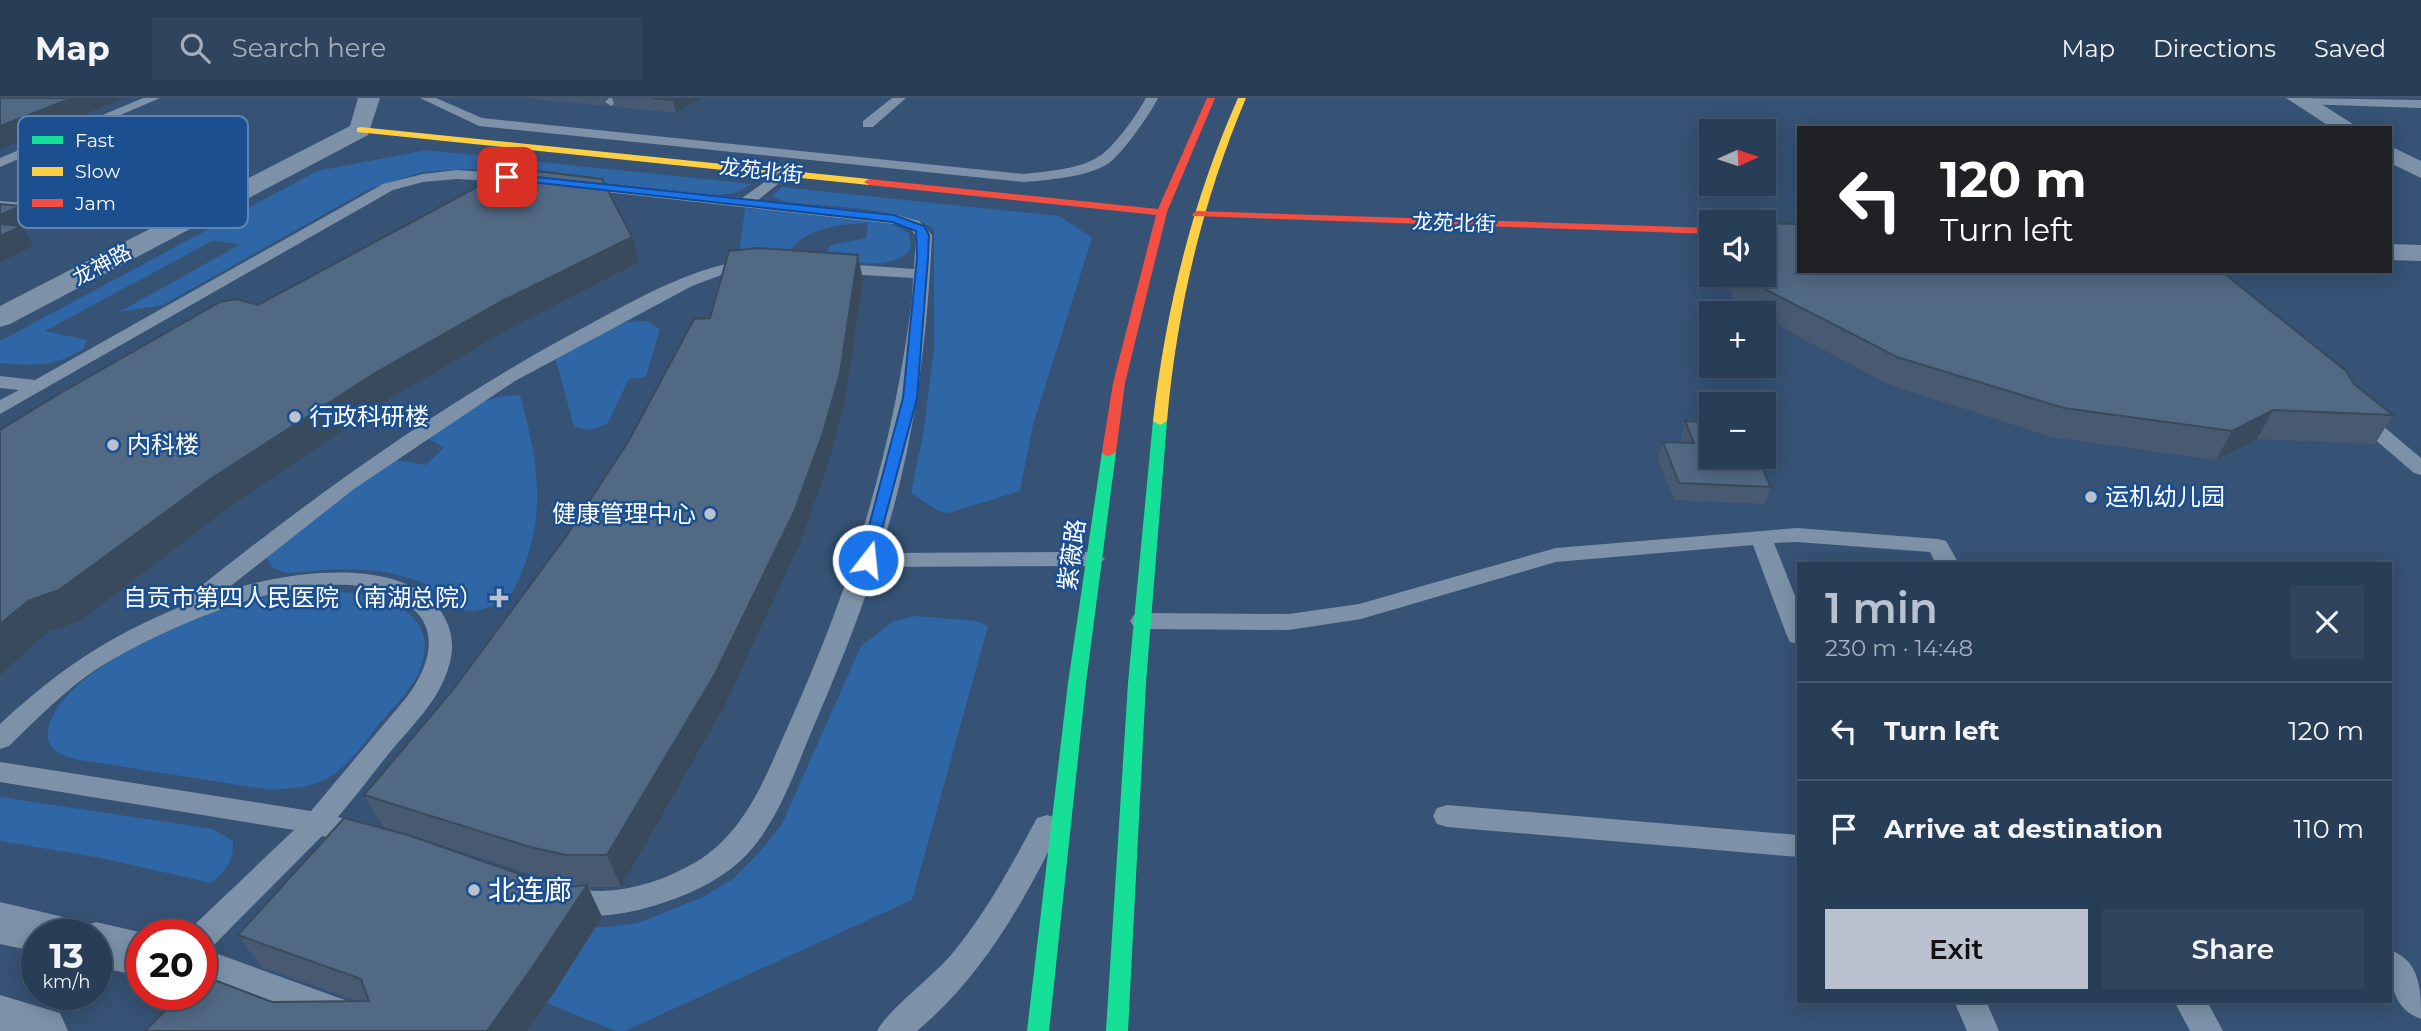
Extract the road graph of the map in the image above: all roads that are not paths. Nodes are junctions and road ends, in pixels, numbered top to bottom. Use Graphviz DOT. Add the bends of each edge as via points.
graph roads {
  1 [pos="154,98"];
  2 [pos="369,98"];
  3 [pos="426,98"];
  4 [pos="900,98"];
  5 [pos="1152,98"];
  6 [pos="1211,98"];
  7 [pos="1241,98"];
  8 [pos="2299,99"];
  9 [pos="2421,104"];
  10 [pos="111,116"];
  11 [pos="868,124"];
  12 [pos="2345,126"];
  13 [pos="359,130"];
  14 [pos="2392,154"];
  15 [pos="18,155"];
  16 [pos="0,163"];
  17 [pos="2421,171"];
  18 [pos="783,173"];
  19 [pos="248,188"];
  20 [pos="745,203"];
  21 [pos="0,205"];
  22 [pos="18,207"];
  23 [pos="1162,212"];
  24 [pos="1197,214"];
  25 [pos="172,228"];
  26 [pos="1699,231"];
  27 [pos="2392,252"];
  28 [pos="2421,253"];
  29 [pos="772,264"];
  30 [pos="815,267"];
  31 [pos="922,274"];
  32 [pos="0,318"];
  33 [pos="0,382"];
  34 [pos="38,386"];
  35 [pos="2342,396"];
  36 [pos="0,408"];
  37 [pos="2421,469"];
  38 [pos="1761,538"];
  39 [pos="1094,559"];
  40 [pos="868,560"];
  41 [pos="1947,562"];
  42 [pos="179,615"];
  43 [pos="1142,621"];
  44 [pos="1797,631"];
  45 [pos="0,739"];
  46 [pos="0,772"];
  47 [pos="1065,789"];
  48 [pos="1447,817"];
  49 [pos="317,823"];
  50 [pos="393,843"];
  51 [pos="1797,846"];
  52 [pos="535,891"];
  53 [pos="217,922"];
  54 [pos="0,923"];
  55 [pos="21,927"];
  56 [pos="2392,966"];
  57 [pos="217,977"];
  58 [pos="1971,1003"];
  59 [pos="2191,1003"];
  60 [pos="2421,1004"];
  61 [pos="0,1020"];
  62 [pos="40,1031"];
  63 [pos="361,1031"];
  64 [pos="893,1031"];
  65 [pos="1038,1031"];
  66 [pos="1117,1031"];
  67 [pos="1983,1031"];
  68 [pos="2207,1031"];
  1 -- 10 [label="lane"];
  2 -- 13 [label="street"];
  3 -- 5 [label="lane" via="479,122 1024,178 1061,174 1104,160"];
  4 -- 11 [label="lane"];
  6 -- 23 [label="main road, 紫薇路"];
  7 -- 24 [label="main road"];
  8 -- 9 [label="lane"];
  8 -- 12 [label="street"];
  13 -- 18 [label="main road, 龙苑北街"];
  13 -- 19 [label="street, 龙神路"];
  14 -- 17 [label="street"];
  15 -- 16 [label="lane"];
  18 -- 20 [label="lane"];
  18 -- 23 [label="main road, 龙苑北街"];
  20 -- 31 [label="lane" via="914,224 924,235"];
  20 -- 34 [label="lane" via="458,173 415,178 388,187"];
  21 -- 22 [label="lane"];
  23 -- 39 [label="main road, 紫薇路" via="1119,383"];
  24 -- 26 [label="main road, 龙苑北街"];
  24 -- 43 [label="main road" via="1163,384"];
  25 -- 32 [label="street, 龙神路"];
  27 -- 28 [label="street"];
  29 -- 42 [label="lane" via="743,264 700,276 502,380 307,512"];
  30 -- 31 [label="lane"];
  31 -- 40 [label="lane" via="910,398"];
  33 -- 34 [label="lane"];
  34 -- 36 [label="lane"];
  35 -- 37 [label="lane" via="2346,405"];
  38 -- 41 [label="lane" via="1849,537 1938,546"];
  38 -- 43 [label="lane" via="1556,555 1361,611 1289,621"];
  38 -- 44 [label="lane"];
  39 -- 40 [label="lane"];
  39 -- 47 [label="main road, 紫薇路"];
  40 -- 52 [label="lane" via="823,679 768,798 741,841 695,876 629,900 577,903"];
  42 -- 45 [label="lane" via="86,664"];
  42 -- 49 [label="lane" via="265,587 330,580 396,588 428,608 442,640 431,680"];
  43 -- 66 [label="main road"];
  46 -- 49 [label="lane"];
  47 -- 64 [label="lane" via="1021,879 971,957"];
  47 -- 65 [label="main road, 紫薇路"];
  48 -- 51 [label="lane"];
  49 -- 50 [label="lane"];
  49 -- 53 [label="lane"];
  54 -- 55 [label="street"];
  56 -- 60 [label="lane"];
  57 -- 63 [label="street"];
  58 -- 67 [label="lane"];
  59 -- 68 [label="lane"];
  61 -- 62 [label="street"];
}
